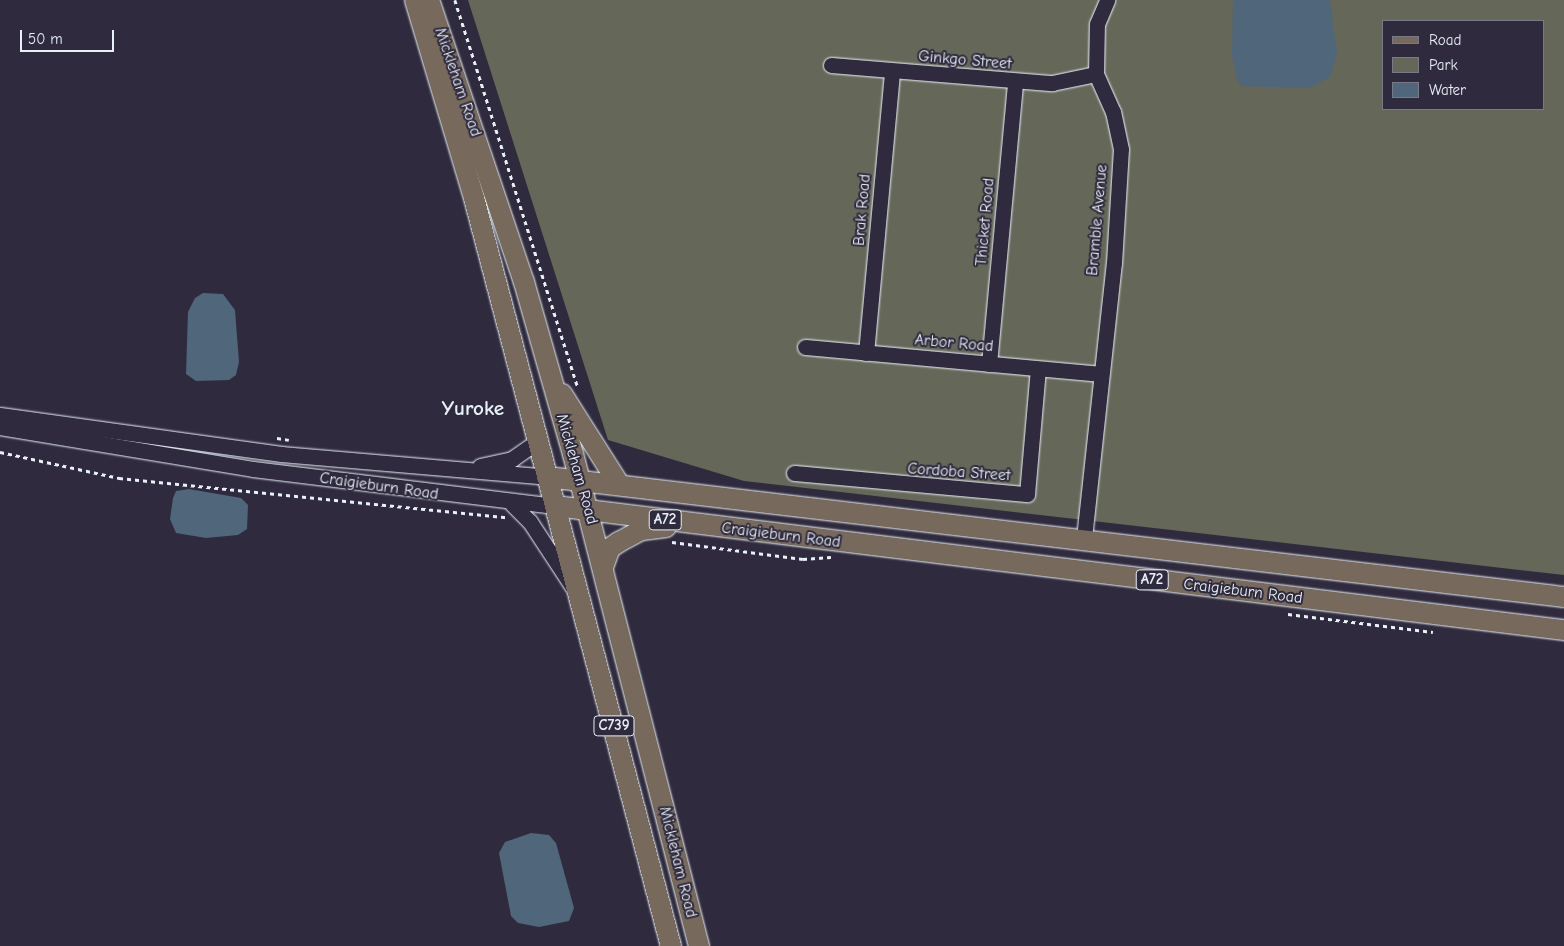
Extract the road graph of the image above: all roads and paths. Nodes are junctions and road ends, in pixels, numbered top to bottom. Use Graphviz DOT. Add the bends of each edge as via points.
graph roads {
  1 [pos="414,0"];
  2 [pos="429,0"];
  3 [pos="455,0"];
  4 [pos="1107,0"];
  5 [pos="831,65"];
  6 [pos="892,71"];
  7 [pos="1096,74"];
  8 [pos="1015,82"];
  9 [pos="805,347"];
  10 [pos="866,353"];
  11 [pos="989,364"];
  12 [pos="1038,368"];
  13 [pos="1100,374"];
  14 [pos="552,380"];
  15 [pos="581,397"];
  16 [pos="0,415"];
  17 [pos="0,422"];
  18 [pos="42,425"];
  19 [pos="0,427"];
  20 [pos="273,438"];
  21 [pos="293,440"];
  22 [pos="538,441"];
  23 [pos="126,447"];
  24 [pos="0,452"];
  25 [pos="461,470"];
  26 [pos="794,473"];
  27 [pos="547,477"];
  28 [pos="580,479"];
  29 [pos="619,484"];
  30 [pos="512,504"];
  31 [pos="555,506"];
  32 [pos="589,510"];
  33 [pos="511,519"];
  34 [pos="696,524"];
  35 [pos="1084,538"];
  36 [pos="668,541"];
  37 [pos="834,557"];
  38 [pos="603,567"];
  39 [pos="580,596"];
  40 [pos="1564,597"];
  41 [pos="1282,613"];
  42 [pos="1564,630"];
  43 [pos="1438,632"];
  44 [pos="671,946"];
  45 [pos="699,946"];
  1 -- 22 [label="main road, Mickleham Road / C739" via="474,198"];
  2 -- 14 [label="main road, Mickleham Road / C739"];
  3 -- 15 [label="path"];
  4 -- 7 [label="street, Bramble Avenue" via="1097,24"];
  5 -- 6 [label="street, Ginkgo Street"];
  6 -- 8 [label="street, Ginkgo Street"];
  6 -- 10 [label="street, Brak Road"];
  7 -- 8 [label="street, Ginkgo Street" via="1052,84"];
  7 -- 13 [label="street, Bramble Avenue" via="1113,112 1121,149 1114,263"];
  8 -- 11 [label="street, Thicket Road"];
  9 -- 10 [label="street, Arbor Road"];
  10 -- 11 [label="street, Arbor Road"];
  11 -- 12 [label="street, Arbor Road"];
  12 -- 13 [label="street, Arbor Road"];
  12 -- 26 [label="street, Cordoba Street" via="1027,494"];
  13 -- 35 [label="street, Bramble Avenue"];
  14 -- 28 [label="main road, Mickleham Road / C739"];
  14 -- 29 [label="main road"];
  16 -- 18 [label="street, Craigieburn Road"];
  17 -- 18 [label="street"];
  18 -- 23 [label="street"];
  18 -- 25 [label="street, Craigieburn Road" via="281,454"];
  19 -- 23 [label="street, Craigieburn Road"];
  20 -- 21 [label="path"];
  22 -- 25 [label="street" via="512,459"];
  22 -- 27 [label="main road, Mickleham Road / C739"];
  23 -- 30 [label="street, Craigieburn Road"];
  24 -- 33 [label="path" via="119,478"];
  25 -- 27 [label="street, Craigieburn Road"];
  27 -- 28 [label="main road, Craigieburn Road / A72"];
  27 -- 31 [label="main road, Mickleham Road / C739"];
  28 -- 29 [label="main road, Craigieburn Road / A72"];
  28 -- 32 [label="main road, Mickleham Road / C739"];
  29 -- 35 [label="main road, Craigieburn Road / A72"];
  30 -- 31 [label="street, Craigieburn Road"];
  30 -- 39 [label="street" via="530,522"];
  31 -- 32 [label="main road, Craigieburn Road / A72"];
  31 -- 39 [label="main road, Mickleham Road / C739"];
  32 -- 34 [label="main road, Craigieburn Road / A72"];
  32 -- 38 [label="main road, Mickleham Road / C739"];
  34 -- 38 [label="main road" via="631,535 610,548"];
  34 -- 42 [label="main road, Craigieburn Road / A72"];
  35 -- 40 [label="main road, Craigieburn Road / A72"];
  36 -- 37 [label="path" via="803,559"];
  38 -- 45 [label="main road, Mickleham Road / C739"];
  39 -- 44 [label="main road, Mickleham Road / C739"];
  41 -- 43 [label="path"];
}
